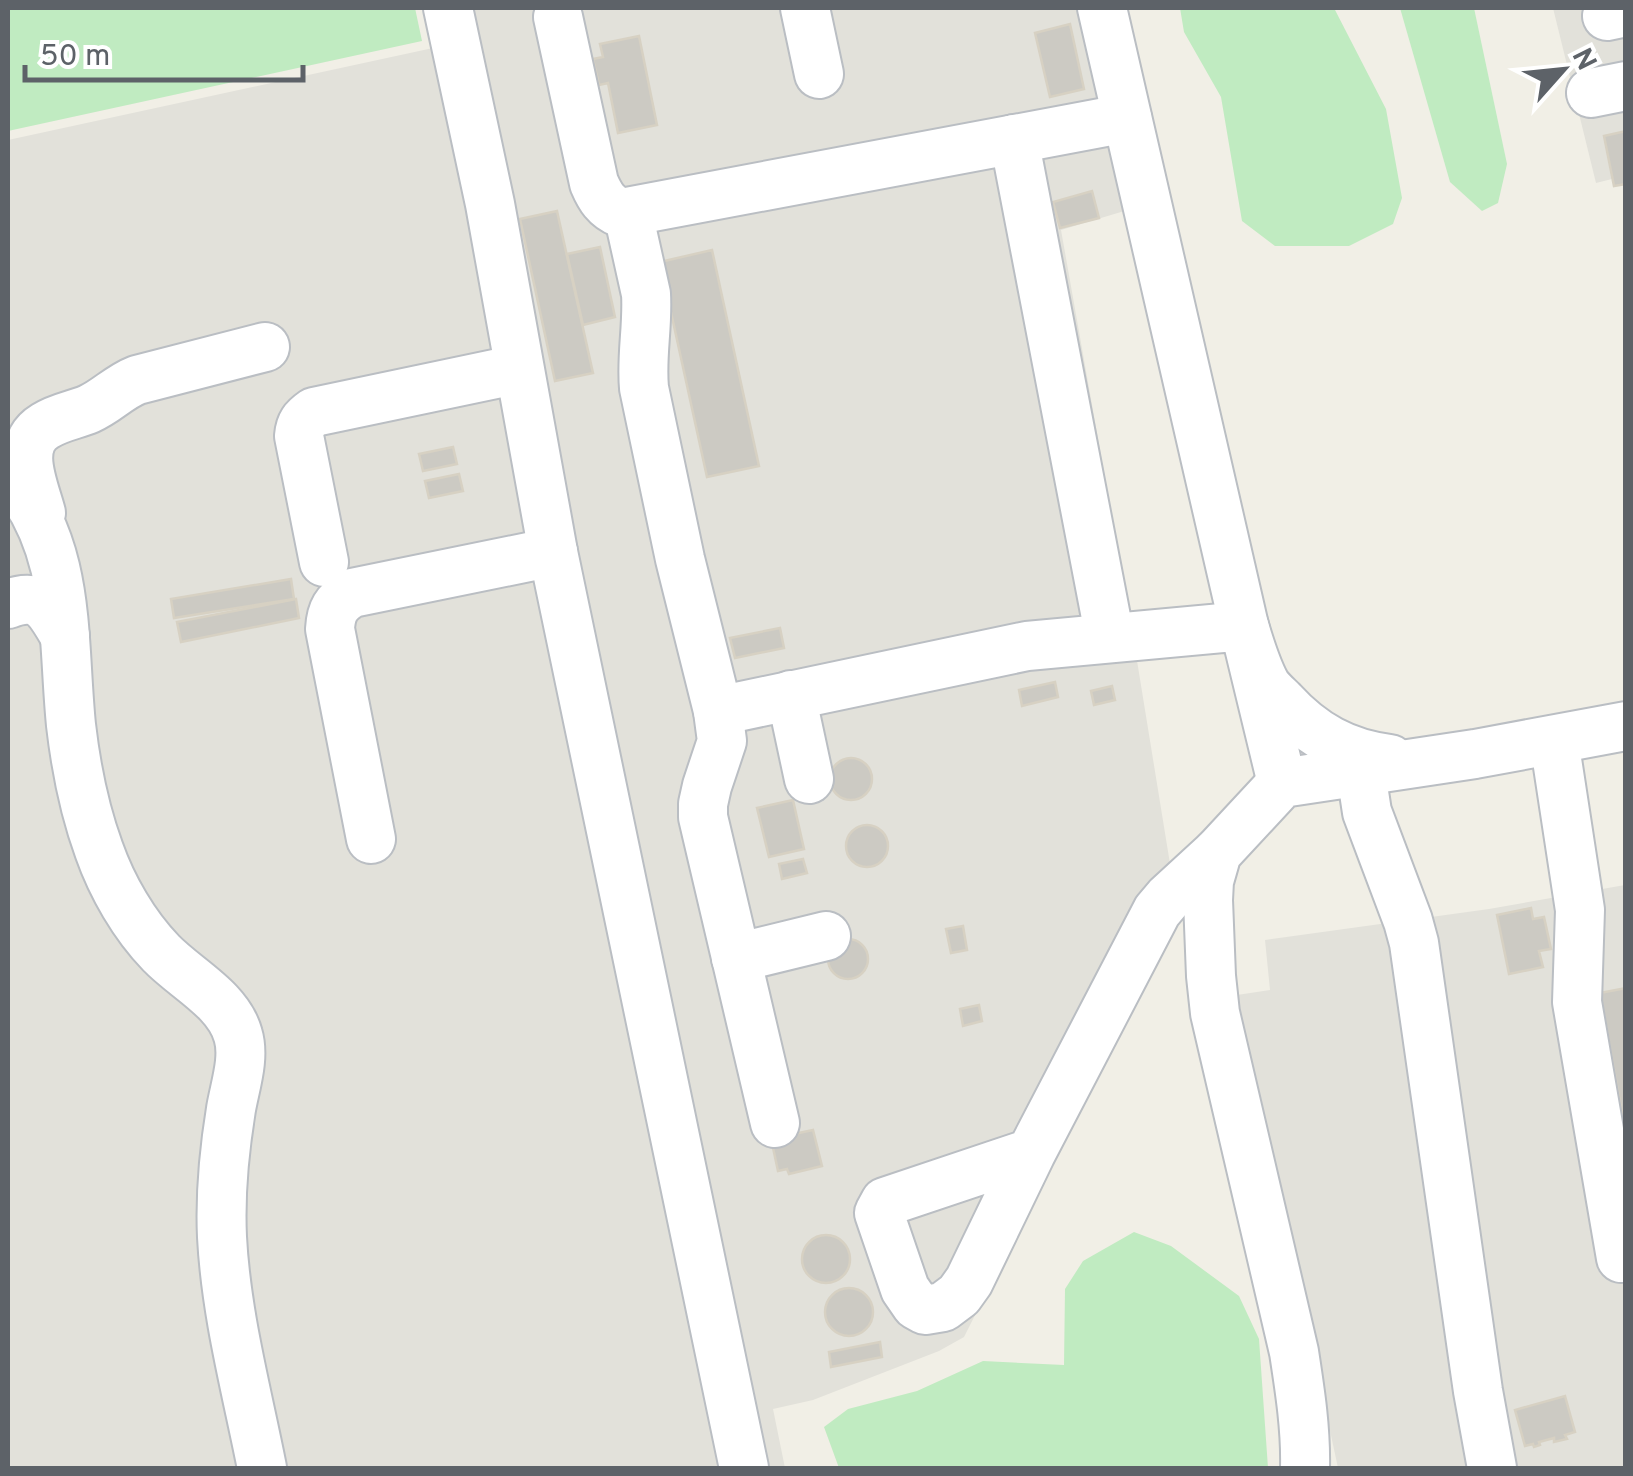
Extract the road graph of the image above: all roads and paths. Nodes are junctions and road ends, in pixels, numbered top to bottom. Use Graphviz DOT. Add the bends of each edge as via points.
graph roads {
  1 [pos="448,8"];
  2 [pos="805,8"];
  3 [pos="1102,8"];
  4 [pos="558,17"];
  5 [pos="818,74"];
  6 [pos="1128,118"];
  7 [pos="1014,139"];
  8 [pos="628,213"];
  9 [pos="265,347"];
  10 [pos="518,369"];
  11 [pos="8,474"];
  12 [pos="553,552"];
  13 [pos="52,554"];
  14 [pos="324,562"];
  15 [pos="8,604"];
  16 [pos="1244,626"];
  17 [pos="65,636"];
  18 [pos="1110,638"];
  19 [pos="795,714"];
  20 [pos="1626,726"];
  21 [pos="719,731"];
  22 [pos="1554,740"];
  23 [pos="1360,762"];
  24 [pos="810,780"];
  25 [pos="1282,783"];
  26 [pos="372,839"];
  27 [pos="1218,853"];
  28 [pos="826,936"];
  29 [pos="736,958"];
  30 [pos="774,1124"];
  31 [pos="1031,1153"];
  32 [pos="1621,1258"];
  33 [pos="262,1468"];
  34 [pos="744,1468"];
  35 [pos="1305,1468"];
  36 [pos="1492,1468"];
  1 -- 10 [label="street"];
  2 -- 5 [label="street"];
  3 -- 6 [label="street"];
  4 -- 8 [label="street" via="594,183 608,206"];
  6 -- 7 [label="street"];
  6 -- 16 [label="street"];
  7 -- 8 [label="street"];
  7 -- 18 [label="street"];
  8 -- 21 [label="street" via="646,294 644,388"];
  9 -- 13 [label="street" via="126,384 36,433 28,456"];
  10 -- 12 [label="street"];
  10 -- 14 [label="street" via="305,418 299,436"];
  11 -- 13 [label="street" via="26,495"];
  12 -- 26 [label="street" via="352,593 334,608 330,629"];
  12 -- 34 [label="street"];
  13 -- 17 [label="street"];
  15 -- 17 [label="street" via="41,602"];
  16 -- 18 [label="street"];
  16 -- 23 [label="street" via="1267,686 1312,730"];
  16 -- 25 [label="street"];
  17 -- 33 [label="street" via="80,786 100,853 144,934 230,1016 239,1037 222,1174 222,1238"];
  18 -- 19 [label="street" via="1027,646"];
  19 -- 21 [label="street"];
  19 -- 24 [label="street"];
  20 -- 22 [label="street"];
  21 -- 29 [label="street" via="703,817"];
  22 -- 23 [label="street" via="1428,760"];
  22 -- 32 [label="street" via="1580,910 1577,1002"];
  23 -- 25 [label="street"];
  23 -- 36 [label="street" via="1367,812 1414,943"];
  25 -- 27 [label="street"];
  27 -- 31 [label="street" via="1157,911"];
  27 -- 35 [label="street" via="1208,900 1215,1014 1294,1352"];
  28 -- 29 [label="street"];
  29 -- 30 [label="street"];
}
